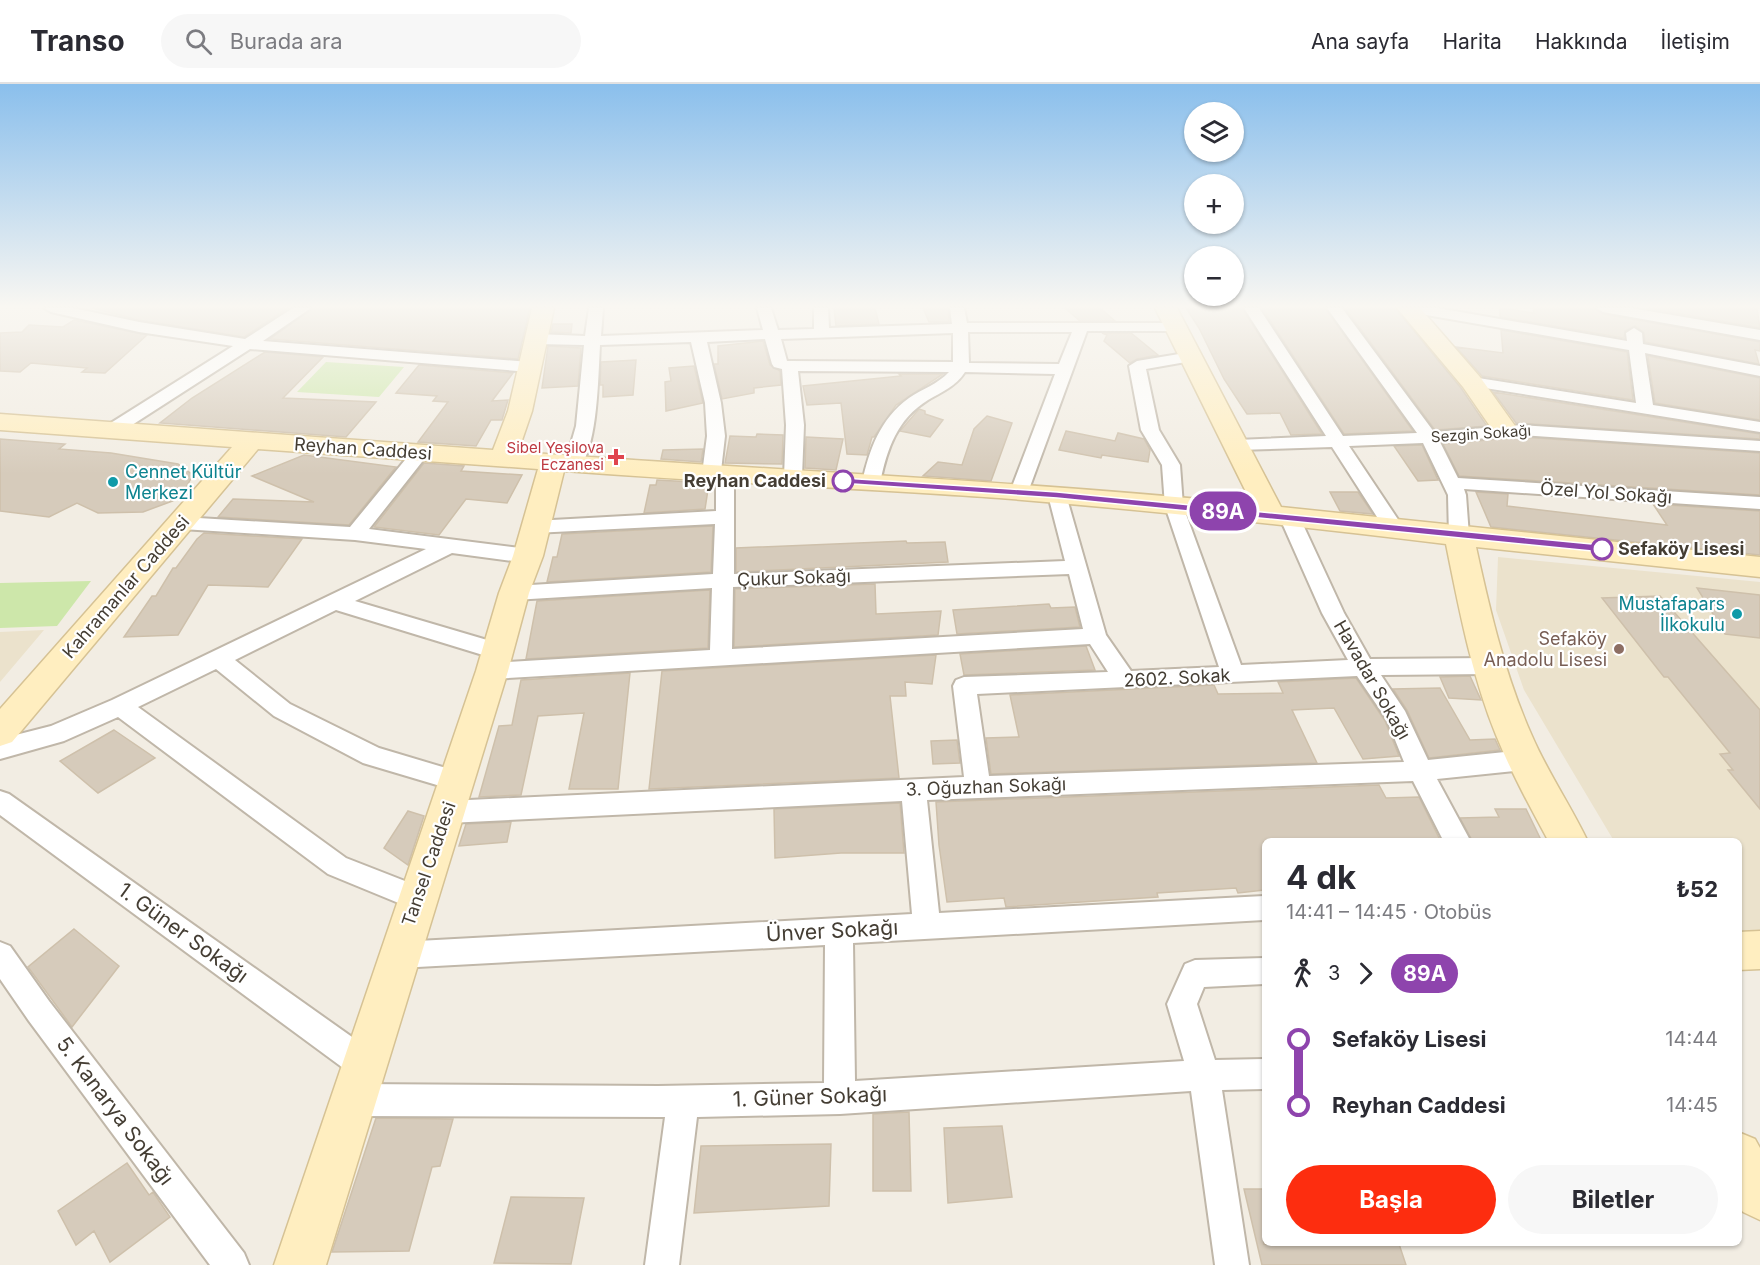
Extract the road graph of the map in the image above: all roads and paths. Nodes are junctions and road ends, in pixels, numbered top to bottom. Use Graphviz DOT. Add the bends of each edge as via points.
graph roads {
  1 [pos="219,363"];
  2 [pos="470,363"];
  3 [pos="531,363"];
  4 [pos="590,363"];
  5 [pos="704,363"];
  6 [pos="780,363"];
  7 [pos="1068,363"];
  8 [pos="1154,363"];
  9 [pos="1194,363"];
  10 [pos="1286,363"];
  11 [pos="1374,363"];
  12 [pos="1456,363"];
  13 [pos="1639,363"];
  14 [pos="1719,363"];
  15 [pos="790,366"];
  16 [pos="961,366"];
  17 [pos="530,368"];
  18 [pos="1066,369"];
  19 [pos="1760,371"];
  20 [pos="1472,382"];
  21 [pos="1646,409"];
  22 [pos="0,422"];
  23 [pos="1760,427"];
  24 [pos="112,430"];
  25 [pos="1505,430"];
  26 [pos="1429,438"];
  27 [pos="251,440"];
  28 [pos="1335,441"];
  29 [pos="1237,445"];
  30 [pos="1760,446"];
  31 [pos="420,453"];
  32 [pos="503,458"];
  33 [pos="564,463"];
  34 [pos="718,475"];
  35 [pos="793,477"];
  36 [pos="871,483"];
  37 [pos="1451,483"];
  38 [pos="1019,492"];
  39 [pos="1057,495"];
  40 [pos="1760,503"];
  41 [pos="1174,506"];
  42 [pos="1280,516"];
  43 [pos="726,517"];
  44 [pos="182,524"];
  45 [pos="1393,527"];
  46 [pos="355,534"];
  47 [pos="1460,536"];
  48 [pos="531,541"];
  49 [pos="448,547"];
  50 [pos="1075,567"];
  51 [pos="1760,567"];
  52 [pos="721,581"];
  53 [pos="514,593"];
  54 [pos="335,602"];
  55 [pos="1096,636"];
  56 [pos="721,657"];
  57 [pos="218,658"];
  58 [pos="494,661"];
  59 [pos="1491,666"];
  60 [pos="1363,667"];
  61 [pos="1233,675"];
  62 [pos="1125,680"];
  63 [pos="120,706"];
  64 [pos="0,732"];
  65 [pos="0,749"];
  66 [pos="1524,760"];
  67 [pos="1420,771"];
  68 [pos="978,787"];
  69 [pos="913,790"];
  70 [pos="452,796"];
  71 [pos="0,801"];
  72 [pos="1456,838"];
  73 [pos="1567,838"];
  74 [pos="418,899"];
  75 [pos="1262,908"];
  76 [pos="927,926"];
  77 [pos="839,931"];
  78 [pos="1760,950"];
  79 [pos="1742,951"];
  80 [pos="0,955"];
  81 [pos="399,955"];
  82 [pos="1262,971"];
  83 [pos="1204,1074"];
  84 [pos="1262,1074"];
  85 [pos="360,1082"];
  86 [pos="840,1098"];
  87 [pos="683,1101"];
  88 [pos="1742,1163"];
  89 [pos="1760,1195"];
  90 [pos="232,1265"];
  91 [pos="300,1265"];
  92 [pos="662,1265"];
  93 [pos="1232,1265"];
  1 -- 24 [label="street"];
  2 -- 17 [label="street"];
  3 -- 17 [label="street"];
  4 -- 33 [label="street" via="582,443"];
  5 -- 34 [label="street" via="713,404"];
  6 -- 15 [label="street"];
  7 -- 18 [label="street"];
  8 -- 41 [label="street" via="1137,366 1150,430 1171,465"];
  9 -- 29 [label="street"];
  10 -- 28 [label="street"];
  11 -- 26 [label="street"];
  12 -- 20 [label="street"];
  13 -- 21 [label="street"];
  14 -- 19 [label="street"];
  15 -- 16 [label="street"];
  15 -- 35 [label="street" via="795,426"];
  16 -- 18 [label="street"];
  16 -- 36 [label="street" via="951,381 915,401 893,422 878,448"];
  17 -- 32 [label="street"];
  18 -- 38 [label="street"];
  20 -- 21 [label="street"];
  20 -- 25 [label="street"];
  21 -- 23 [label="street"];
  22 -- 24 [label="street, Reyhan Caddesi"];
  24 -- 27 [label="street, Reyhan Caddesi"];
  25 -- 26 [label="street, Sezgin Sokağı"];
  25 -- 30 [label="street, Sezgin Sokağı"];
  26 -- 28 [label="street, Sezgin Sokağı"];
  26 -- 37 [label="street"];
  27 -- 31 [label="street, Reyhan Caddesi"];
  27 -- 44 [label="street, Kahramanlar Caddesi"];
  28 -- 29 [label="street, Sezgin Sokağı"];
  28 -- 45 [label="street"];
  29 -- 42 [label="street"];
  31 -- 32 [label="street, Reyhan Caddesi"];
  31 -- 46 [label="street"];
  32 -- 33 [label="street, Reyhan Caddesi"];
  33 -- 34 [label="street, Reyhan Caddesi"];
  33 -- 48 [label="street, Tansel Caddesi"];
  34 -- 35 [label="street, Reyhan Caddesi"];
  34 -- 43 [label="street"];
  35 -- 36 [label="street, Reyhan Caddesi"];
  36 -- 38 [label="street, Reyhan Caddesi"];
  37 -- 40 [label="street, Özel Yol Sokağı"];
  37 -- 47 [label="street" via="1457,495"];
  38 -- 39 [label="street, Reyhan Caddesi"];
  39 -- 41 [label="street, Reyhan Caddesi"];
  39 -- 50 [label="street"];
  41 -- 42 [label="street, Reyhan Caddesi"];
  41 -- 61 [label="street"];
  42 -- 45 [label="street, Reyhan Caddesi"];
  42 -- 60 [label="street, Havadar Sokağı"];
  43 -- 48 [label="street"];
  43 -- 52 [label="street"];
  44 -- 46 [label="street"];
  44 -- 64 [label="street, Kahramanlar Caddesi"];
  45 -- 47 [label="street, Reyhan Caddesi"];
  46 -- 49 [label="street"];
  47 -- 51 [label="street, Reyhan Caddesi"];
  47 -- 59 [label="street" via="1477,621"];
  48 -- 49 [label="street"];
  48 -- 53 [label="street, Tansel Caddesi"];
  49 -- 54 [label="street"];
  50 -- 52 [label="street, Çukur Sokağı"];
  50 -- 55 [label="street"];
  52 -- 53 [label="street, Çukur Sokağı"];
  52 -- 56 [label="street"];
  53 -- 58 [label="street, Tansel Caddesi"];
  54 -- 57 [label="street"];
  54 -- 58 [label="street"];
  55 -- 56 [label="street"];
  55 -- 62 [label="street"];
  56 -- 58 [label="street"];
  57 -- 63 [label="street"];
  57 -- 70 [label="street, 3. Oğuzhan Sokağı" via="282,710"];
  58 -- 70 [label="street, Tansel Caddesi"];
  59 -- 60 [label="street, 2602. Sokak"];
  59 -- 66 [label="street"];
  60 -- 61 [label="street, 2602. Sokak"];
  60 -- 67 [label="street, Havadar Sokağı" via="1397,717"];
  61 -- 62 [label="street, 2602. Sokak"];
  62 -- 68 [label="street, 2602. Sokak" via="964,686"];
  63 -- 65 [label="street" via="56,734"];
  63 -- 74 [label="street" via="337,866"];
  66 -- 67 [label="street, 3. Oğuzhan Sokağı"];
  66 -- 73 [label="street"];
  67 -- 68 [label="street, 3. Oğuzhan Sokağı"];
  67 -- 72 [label="street, Havadar Sokağı"];
  68 -- 69 [label="street, 3. Oğuzhan Sokağı"];
  69 -- 70 [label="street, 3. Oğuzhan Sokağı"];
  69 -- 76 [label="street"];
  70 -- 74 [label="street, Tansel Caddesi"];
  71 -- 85 [label="street, 1. Güner Sokağı"];
  74 -- 81 [label="street, Tansel Caddesi"];
  75 -- 76 [label="street, Ünver Sokağı"];
  76 -- 77 [label="street, Ünver Sokağı"];
  77 -- 81 [label="street, Ünver Sokağı"];
  77 -- 86 [label="street"];
  78 -- 79 [label="street"];
  80 -- 90 [label="street, 5. Kanarya Sokağı"];
  81 -- 85 [label="street, Tansel Caddesi"];
  82 -- 83 [label="street" via="1195,974 1182,1004"];
  83 -- 84 [label="street, 1. Güner Sokağı"];
  83 -- 86 [label="street, 1. Güner Sokağı"];
  83 -- 93 [label="street"];
  85 -- 87 [label="street, 1. Güner Sokağı"];
  85 -- 91 [label="street, Tansel Caddesi"];
  86 -- 87 [label="street, 1. Güner Sokağı"];
  87 -- 92 [label="street"];
  88 -- 89 [label="street"];
}
